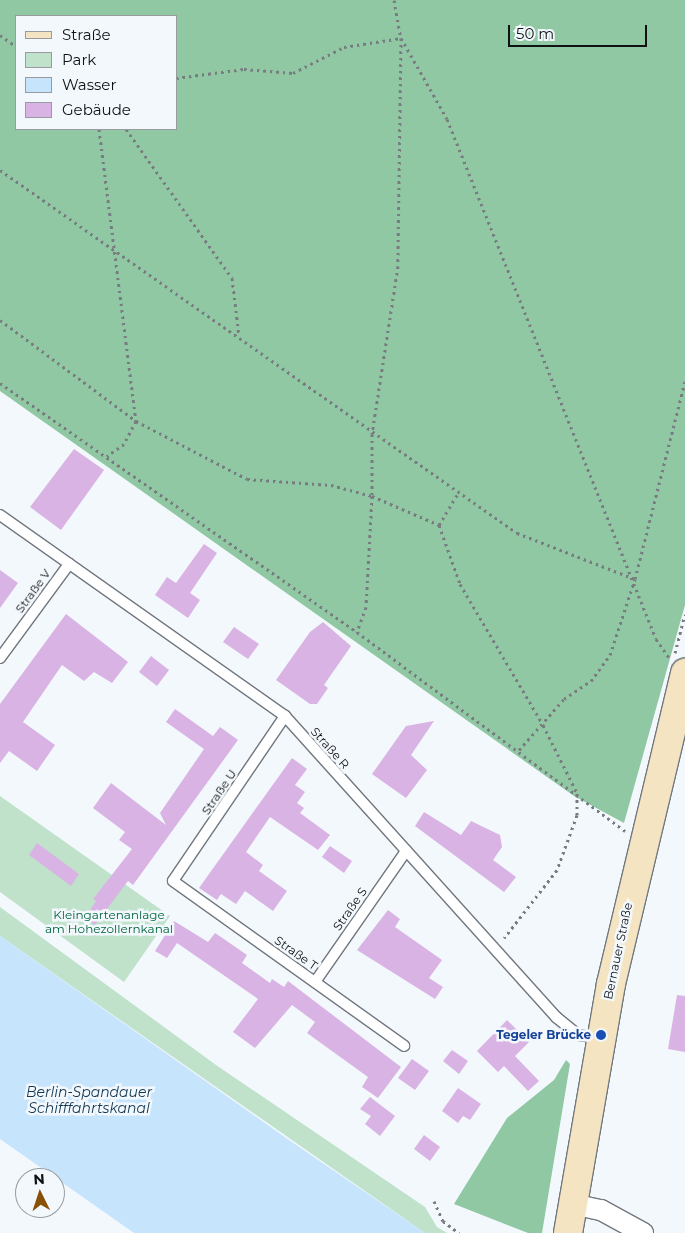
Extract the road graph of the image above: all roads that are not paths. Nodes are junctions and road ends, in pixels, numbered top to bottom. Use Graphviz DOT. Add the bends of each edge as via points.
graph roads {
  1 [pos="0,516"];
  2 [pos="69,564"];
  3 [pos="0,658"];
  4 [pos="681,669"];
  5 [pos="285,716"];
  6 [pos="406,851"];
  7 [pos="173,881"];
  8 [pos="315,982"];
  9 [pos="600,1039"];
  10 [pos="404,1046"];
  11 [pos="572,1204"];
  12 [pos="568,1233"];
  13 [pos="643,1233"];
  1 -- 2 [label="lane, Straße R"];
  2 -- 3 [label="lane, Straße V"];
  2 -- 5 [label="lane, Straße R"];
  4 -- 9 [label="main road, Bernauer Straße"];
  5 -- 6 [label="lane, Straße R"];
  5 -- 7 [label="lane, Straße U"];
  6 -- 8 [label="lane, Straße S"];
  6 -- 9 [label="lane, Straße R" via="556,1017 578,1035"];
  7 -- 8 [label="lane, Straße T"];
  8 -- 10 [label="lane, Straße T"];
  9 -- 11 [label="main road, Bernauer Straße"];
  11 -- 12 [label="main road, Bernauer Straße"];
  11 -- 13 [label="street" via="601,1210"];
}
